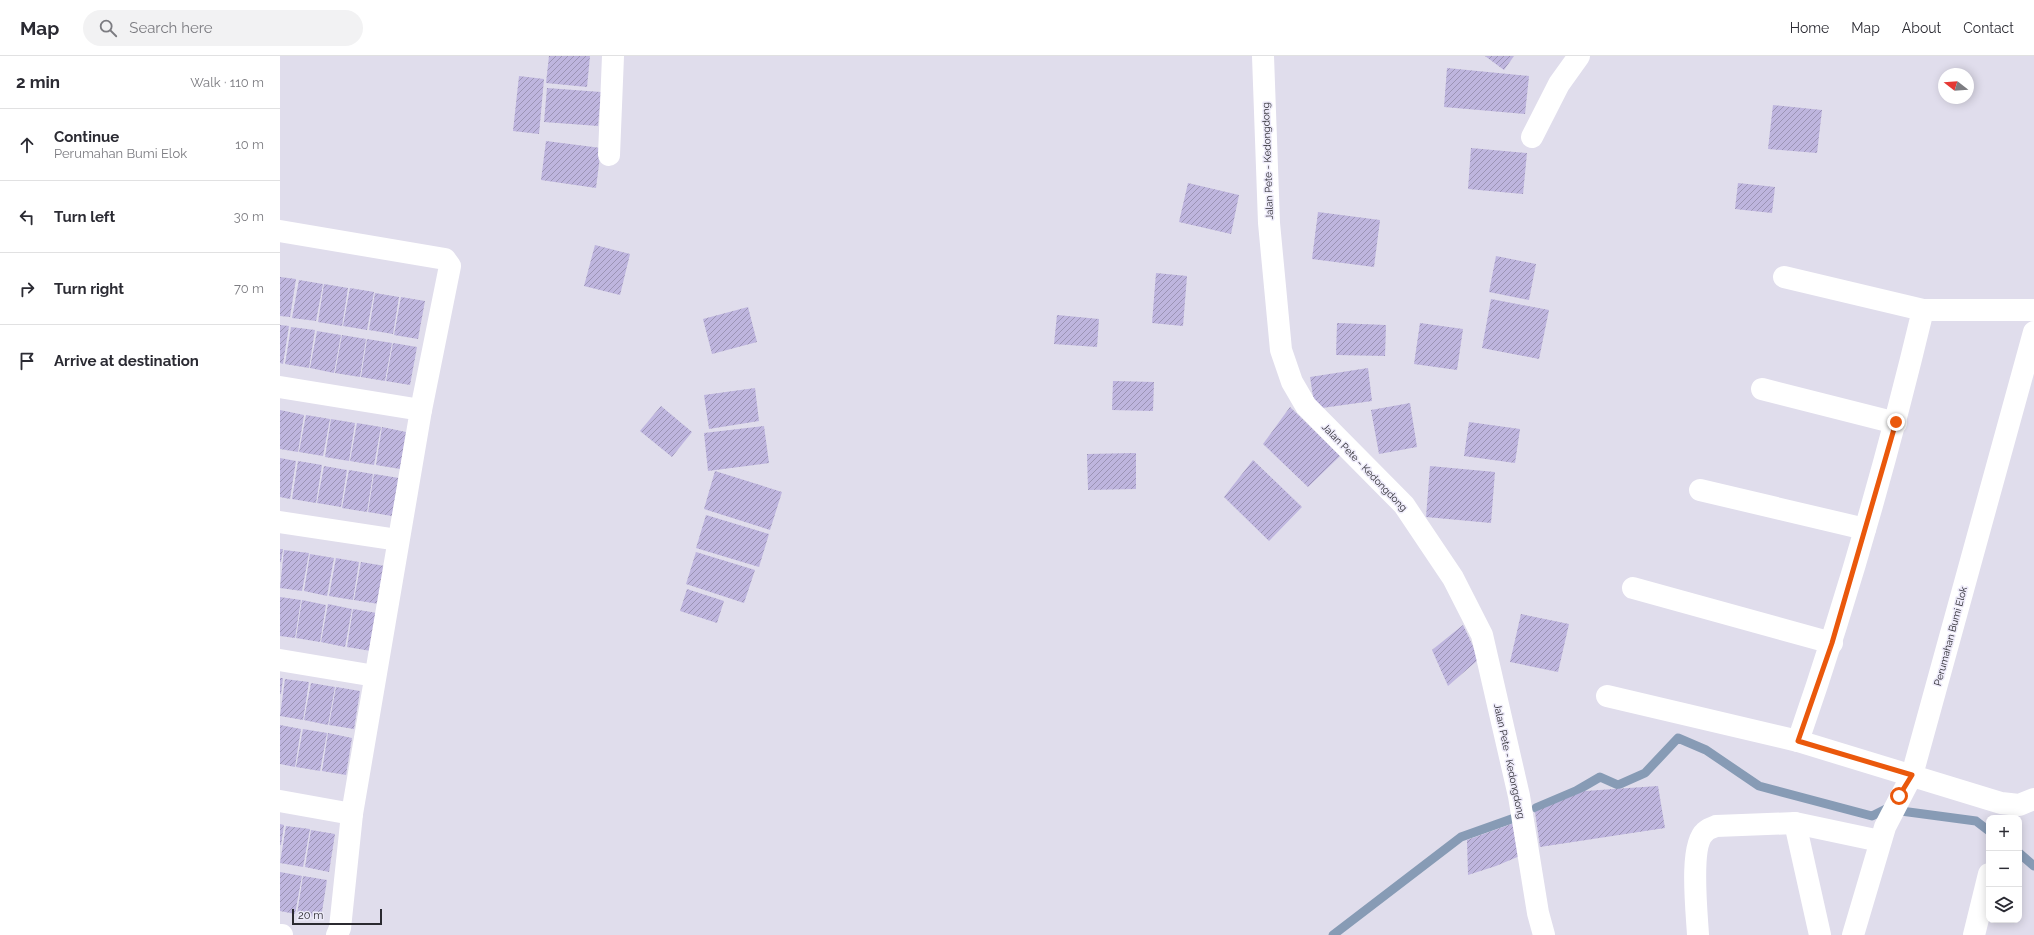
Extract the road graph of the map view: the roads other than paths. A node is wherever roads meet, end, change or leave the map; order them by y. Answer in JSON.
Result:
{"nodes":[{"id":1,"x":613,"y":56,"type":"edge"},
{"id":2,"x":1263,"y":56,"type":"edge"},
{"id":3,"x":1579,"y":56,"type":"edge"},
{"id":4,"x":1532,"y":137,"type":"dead end"},
{"id":5,"x":609,"y":155,"type":"dead end"},
{"id":6,"x":280,"y":231,"type":"edge"},
{"id":7,"x":1784,"y":277,"type":"dead end"},
{"id":8,"x":1924,"y":310,"type":"junction"},
{"id":9,"x":2034,"y":310,"type":"edge"},
{"id":10,"x":2034,"y":332,"type":"edge"},
{"id":11,"x":280,"y":387,"type":"edge"},
{"id":12,"x":1762,"y":389,"type":"dead end"},
{"id":13,"x":421,"y":410,"type":"junction"},
{"id":14,"x":1896,"y":422,"type":"junction"},
{"id":15,"x":1700,"y":490,"type":"dead end"},
{"id":16,"x":280,"y":522,"type":"edge"},
{"id":17,"x":1865,"y":529,"type":"junction"},
{"id":18,"x":398,"y":540,"type":"junction"},
{"id":19,"x":1633,"y":588,"type":"dead end"},
{"id":20,"x":1832,"y":643,"type":"junction"},
{"id":21,"x":280,"y":660,"type":"edge"},
{"id":22,"x":376,"y":676,"type":"junction"},
{"id":23,"x":1607,"y":696,"type":"dead end"},
{"id":24,"x":1798,"y":741,"type":"junction"},
{"id":25,"x":1912,"y":775,"type":"junction"},
{"id":26,"x":2034,"y":799,"type":"edge"},
{"id":27,"x":280,"y":801,"type":"edge"},
{"id":28,"x":352,"y":814,"type":"junction"},
{"id":29,"x":1795,"y":823,"type":"junction"},
{"id":30,"x":1882,"y":834,"type":"junction"},
{"id":31,"x":1986,"y":886,"type":"edge"},
{"id":32,"x":337,"y":935,"type":"edge"},
{"id":33,"x":1544,"y":935,"type":"edge"},
{"id":34,"x":1698,"y":935,"type":"edge"},
{"id":35,"x":1820,"y":935,"type":"edge"},
{"id":36,"x":1853,"y":935,"type":"edge"},
{"id":37,"x":1974,"y":935,"type":"edge"}],
"edges":[{"from":1,"to":5,"type":"street"},
{"from":2,"to":33,"type":"street","name":"Jalan Pete - Kedongdong"},
{"from":3,"to":4,"type":"street"},
{"from":6,"to":13,"type":"street"},
{"from":7,"to":8,"type":"street"},
{"from":8,"to":9,"type":"street"},
{"from":8,"to":14,"type":"street"},
{"from":10,"to":25,"type":"street","name":"Perumahan Bumi Elok"},
{"from":11,"to":13,"type":"street"},
{"from":12,"to":14,"type":"street"},
{"from":13,"to":18,"type":"street"},
{"from":14,"to":17,"type":"street"},
{"from":15,"to":17,"type":"street"},
{"from":16,"to":18,"type":"street"},
{"from":17,"to":20,"type":"street"},
{"from":18,"to":22,"type":"street"},
{"from":19,"to":20,"type":"street"},
{"from":20,"to":24,"type":"street"},
{"from":21,"to":22,"type":"street"},
{"from":22,"to":28,"type":"street"},
{"from":23,"to":24,"type":"street"},
{"from":24,"to":25,"type":"street"},
{"from":25,"to":26,"type":"street"},
{"from":25,"to":30,"type":"street","name":"Perumahan Bumi Elok"},
{"from":27,"to":28,"type":"street"},
{"from":28,"to":32,"type":"street"},
{"from":29,"to":30,"type":"street"},
{"from":29,"to":34,"type":"street"},
{"from":29,"to":35,"type":"street"},
{"from":30,"to":36,"type":"street","name":"Perumahan Bumi Elok"},
{"from":31,"to":37,"type":"street"}]}
